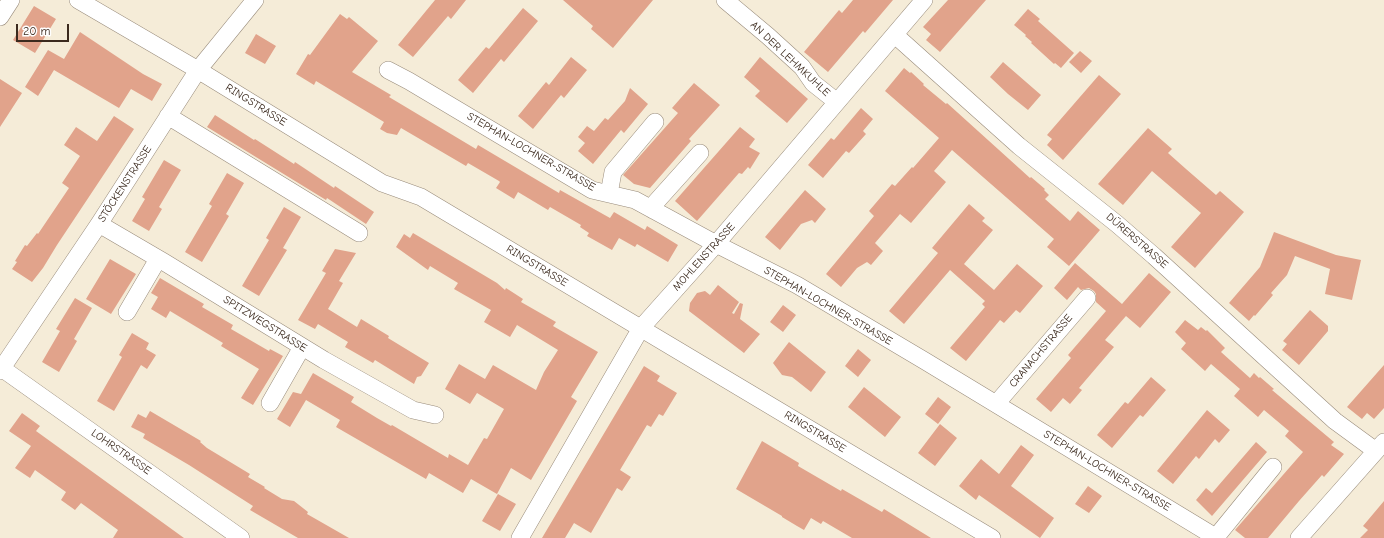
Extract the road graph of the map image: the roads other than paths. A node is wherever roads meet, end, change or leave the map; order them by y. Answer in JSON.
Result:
{"nodes":[{"id":1,"x":11,"y":0,"type":"edge"},
{"id":2,"x":78,"y":0,"type":"edge"},
{"id":3,"x":255,"y":0,"type":"edge"},
{"id":4,"x":725,"y":0,"type":"edge"},
{"id":5,"x":924,"y":0,"type":"edge"},
{"id":6,"x":0,"y":17,"type":"edge"},
{"id":7,"x":895,"y":35,"type":"junction"},
{"id":8,"x":198,"y":70,"type":"junction"},
{"id":9,"x":388,"y":70,"type":"dead end"},
{"id":10,"x":837,"y":102,"type":"junction"},
{"id":11,"x":168,"y":116,"type":"junction"},
{"id":12,"x":656,"y":122,"type":"dead end"},
{"id":13,"x":700,"y":153,"type":"dead end"},
{"id":14,"x":609,"y":194,"type":"junction"},
{"id":15,"x":653,"y":210,"type":"junction"},
{"id":16,"x":98,"y":224,"type":"junction"},
{"id":17,"x":359,"y":233,"type":"dead end"},
{"id":18,"x":716,"y":244,"type":"junction"},
{"id":19,"x":158,"y":259,"type":"junction"},
{"id":20,"x":1086,"y":298,"type":"dead end"},
{"id":21,"x":127,"y":312,"type":"dead end"},
{"id":22,"x":641,"y":328,"type":"junction"},
{"id":23,"x":302,"y":347,"type":"junction"},
{"id":24,"x":1,"y":369,"type":"edge"},
{"id":25,"x":270,"y":403,"type":"dead end"},
{"id":26,"x":996,"y":404,"type":"junction"},
{"id":27,"x":435,"y":415,"type":"dead end"},
{"id":28,"x":1380,"y":446,"type":"edge"},
{"id":29,"x":1273,"y":467,"type":"dead end"},
{"id":30,"x":241,"y":538,"type":"edge"},
{"id":31,"x":520,"y":538,"type":"edge"},
{"id":32,"x":992,"y":538,"type":"edge"},
{"id":33,"x":1217,"y":538,"type":"edge"},
{"id":34,"x":1299,"y":538,"type":"edge"}],
"edges":[{"from":1,"to":6,"type":"street"},
{"from":2,"to":8,"type":"street","name":"RINGSTRASSE"},
{"from":3,"to":8,"type":"street","name":"STÖCKENSTRASSE"},
{"from":4,"to":10,"type":"street","name":"AN DER LEHMKUHLE"},
{"from":5,"to":7,"type":"street","name":"MOHLENSTRASSE"},
{"from":7,"to":10,"type":"street","name":"MOHLENSTRASSE"},
{"from":7,"to":28,"type":"street","name":"DÜRERSTRASSE"},
{"from":8,"to":11,"type":"street","name":"STÖCKENSTRASSE"},
{"from":8,"to":22,"type":"street","name":"RINGSTRASSE"},
{"from":9,"to":14,"type":"street","name":"STEPHAN-LOCHNER-STRASSE"},
{"from":10,"to":18,"type":"street","name":"MOHLENSTRASSE"},
{"from":11,"to":16,"type":"street","name":"STÖCKENSTRASSE"},
{"from":11,"to":17,"type":"street"},
{"from":12,"to":14,"type":"street"},
{"from":13,"to":15,"type":"street"},
{"from":14,"to":15,"type":"street","name":"STEPHAN-LOCHNER-STRASSE"},
{"from":15,"to":18,"type":"street","name":"STEPHAN-LOCHNER-STRASSE"},
{"from":16,"to":19,"type":"street","name":"SPITZWEGSTRASSE"},
{"from":16,"to":24,"type":"street","name":"STÖCKENSTRASSE"},
{"from":18,"to":22,"type":"street","name":"MOHLENSTRASSE"},
{"from":18,"to":26,"type":"street","name":"STEPHAN-LOCHNER-STRASSE"},
{"from":19,"to":21,"type":"street"},
{"from":19,"to":23,"type":"street","name":"SPITZWEGSTRASSE"},
{"from":20,"to":26,"type":"street","name":"CRANACHSTRASSE"},
{"from":22,"to":31,"type":"street","name":"MOHLENSTRASSE"},
{"from":22,"to":32,"type":"street","name":"RINGSTRASSE"},
{"from":23,"to":25,"type":"street"},
{"from":23,"to":27,"type":"street","name":"SPITZWEGSTRASSE"},
{"from":24,"to":30,"type":"street","name":"LOHRSTRASSE"},
{"from":26,"to":33,"type":"street","name":"STEPHAN-LOCHNER-STRASSE"},
{"from":28,"to":34,"type":"street"},
{"from":29,"to":33,"type":"street"}]}
